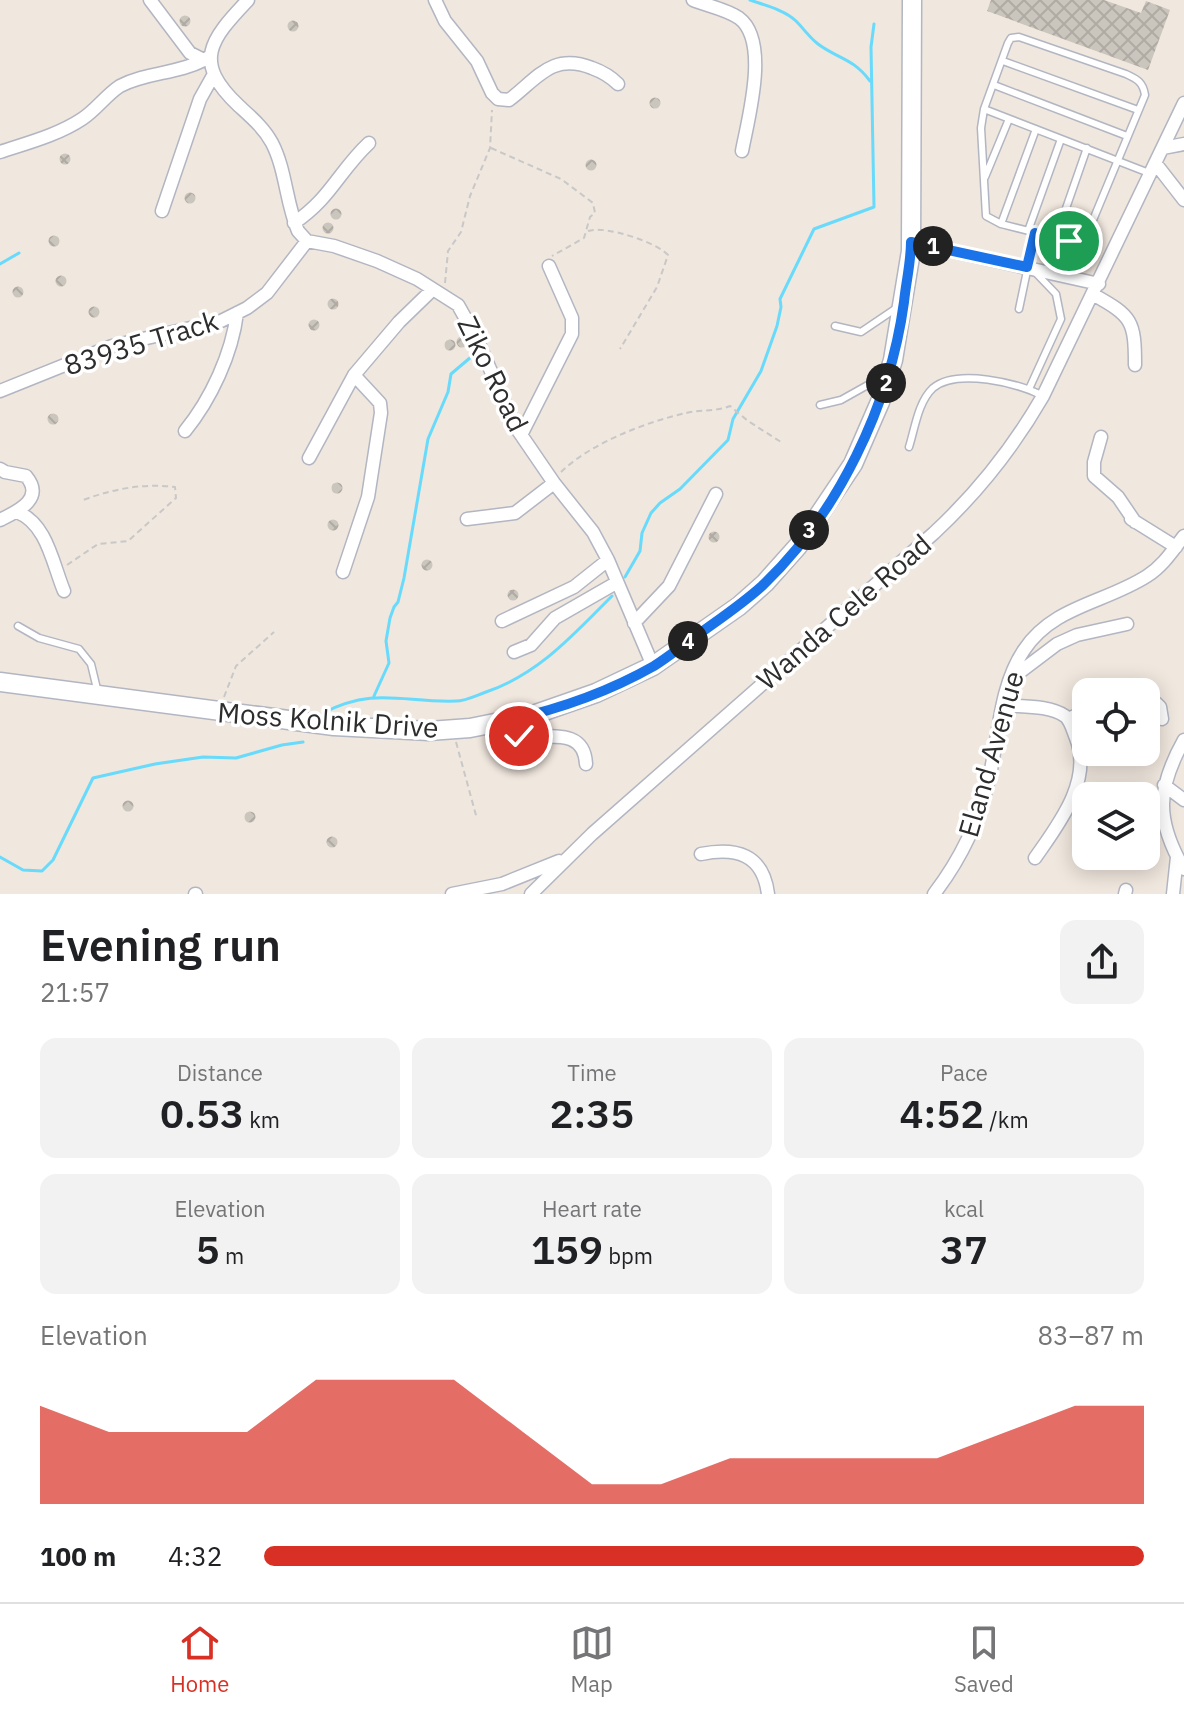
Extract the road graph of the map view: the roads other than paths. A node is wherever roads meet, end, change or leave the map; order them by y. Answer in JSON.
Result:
{"nodes":[{"id":1,"x":150,"y":0,"type":"edge"},
{"id":2,"x":248,"y":0,"type":"edge"},
{"id":3,"x":435,"y":0,"type":"edge"},
{"id":4,"x":693,"y":0,"type":"edge"},
{"id":5,"x":912,"y":0,"type":"edge"},
{"id":6,"x":207,"y":58,"type":"junction"},
{"id":7,"x":1003,"y":61,"type":"junction"},
{"id":8,"x":214,"y":74,"type":"junction"},
{"id":9,"x":618,"y":84,"type":"dead end"},
{"id":10,"x":994,"y":85,"type":"junction"},
{"id":11,"x":1184,"y":103,"type":"edge"},
{"id":12,"x":984,"y":109,"type":"junction"},
{"id":13,"x":1138,"y":110,"type":"junction"},
{"id":14,"x":1009,"y":119,"type":"junction"},
{"id":15,"x":1036,"y":129,"type":"junction"},
{"id":16,"x":1127,"y":136,"type":"junction"},
{"id":17,"x":1061,"y":139,"type":"junction"},
{"id":18,"x":369,"y":143,"type":"dead end"},
{"id":19,"x":1184,"y":144,"type":"edge"},
{"id":20,"x":1087,"y":148,"type":"junction"},
{"id":21,"x":1163,"y":148,"type":"junction"},
{"id":22,"x":742,"y":151,"type":"dead end"},
{"id":23,"x":0,"y":152,"type":"edge"},
{"id":24,"x":1116,"y":160,"type":"junction"},
{"id":25,"x":1154,"y":169,"type":"junction"},
{"id":26,"x":983,"y":181,"type":"junction"},
{"id":27,"x":1178,"y":182,"type":"edge"},
{"id":28,"x":1184,"y":200,"type":"edge"},
{"id":29,"x":162,"y":211,"type":"dead end"},
{"id":30,"x":294,"y":223,"type":"junction"},
{"id":31,"x":1001,"y":224,"type":"junction"},
{"id":32,"x":1032,"y":232,"type":"junction"},
{"id":33,"x":1056,"y":237,"type":"junction"},
{"id":34,"x":307,"y":241,"type":"junction"},
{"id":35,"x":911,"y":242,"type":"junction"},
{"id":36,"x":549,"y":266,"type":"road end"},
{"id":37,"x":1029,"y":267,"type":"junction"},
{"id":38,"x":1096,"y":289,"type":"junction"},
{"id":39,"x":435,"y":292,"type":"junction"},
{"id":40,"x":904,"y":302,"type":"junction"},
{"id":41,"x":1019,"y":309,"type":"dead end"},
{"id":42,"x":237,"y":313,"type":"junction"},
{"id":43,"x":835,"y":326,"type":"dead end"},
{"id":44,"x":1135,"y":365,"type":"dead end"},
{"id":45,"x":889,"y":373,"type":"junction"},
{"id":46,"x":354,"y":375,"type":"junction"},
{"id":47,"x":1029,"y":389,"type":"junction"},
{"id":48,"x":0,"y":391,"type":"edge"},
{"id":49,"x":1043,"y":396,"type":"junction"},
{"id":50,"x":820,"y":405,"type":"dead end"},
{"id":51,"x":185,"y":431,"type":"dead end"},
{"id":52,"x":521,"y":435,"type":"junction"},
{"id":53,"x":1101,"y":437,"type":"dead end"},
{"id":54,"x":909,"y":447,"type":"dead end"},
{"id":55,"x":309,"y":458,"type":"dead end"},
{"id":56,"x":0,"y":469,"type":"edge"},
{"id":57,"x":554,"y":483,"type":"junction"},
{"id":58,"x":716,"y":494,"type":"dead end"},
{"id":59,"x":17,"y":512,"type":"junction"},
{"id":60,"x":1120,"y":513,"type":"dead end"},
{"id":61,"x":467,"y":519,"type":"dead end"},
{"id":62,"x":0,"y":520,"type":"edge"},
{"id":63,"x":1135,"y":522,"type":"junction"},
{"id":64,"x":1184,"y":536,"type":"edge"},
{"id":65,"x":1176,"y":547,"type":"junction"},
{"id":66,"x":608,"y":560,"type":"junction"},
{"id":67,"x":343,"y":572,"type":"dead end"},
{"id":68,"x":616,"y":583,"type":"junction"},
{"id":69,"x":64,"y":591,"type":"dead end"},
{"id":70,"x":502,"y":621,"type":"dead end"},
{"id":71,"x":634,"y":623,"type":"junction"},
{"id":72,"x":1127,"y":624,"type":"dead end"},
{"id":73,"x":18,"y":626,"type":"dead end"},
{"id":74,"x":514,"y":652,"type":"dead end"},
{"id":75,"x":653,"y":666,"type":"junction"},
{"id":76,"x":1009,"y":680,"type":"junction"},
{"id":77,"x":0,"y":682,"type":"edge"},
{"id":78,"x":99,"y":696,"type":"junction"},
{"id":79,"x":1003,"y":705,"type":"junction"},
{"id":80,"x":1160,"y":707,"type":"edge"},
{"id":81,"x":1072,"y":717,"type":"edge"},
{"id":82,"x":1068,"y":719,"type":"junction"},
{"id":83,"x":1162,"y":719,"type":"dead end"},
{"id":84,"x":506,"y":721,"type":"junction"},
{"id":85,"x":1184,"y":740,"type":"edge"},
{"id":86,"x":586,"y":764,"type":"dead end"},
{"id":87,"x":1164,"y":785,"type":"junction"},
{"id":88,"x":1184,"y":800,"type":"edge"},
{"id":89,"x":701,"y":854,"type":"dead end"},
{"id":90,"x":1177,"y":857,"type":"junction"},
{"id":91,"x":566,"y":858,"type":"junction"},
{"id":92,"x":1035,"y":858,"type":"dead end"},
{"id":93,"x":1184,"y":869,"type":"edge"},
{"id":94,"x":452,"y":894,"type":"edge"},
{"id":95,"x":531,"y":894,"type":"edge"},
{"id":96,"x":768,"y":894,"type":"edge"},
{"id":97,"x":934,"y":894,"type":"edge"},
{"id":98,"x":1173,"y":894,"type":"edge"}],
"edges":[{"from":1,"to":6,"type":"street"},
{"from":2,"to":6,"type":"street"},
{"from":3,"to":9,"type":"street"},
{"from":4,"to":22,"type":"street"},
{"from":5,"to":35,"type":"main road","name":"Moss Kolnik Drive"},
{"from":6,"to":8,"type":"street"},
{"from":6,"to":23,"type":"street"},
{"from":7,"to":10,"type":"lane"},
{"from":7,"to":13,"type":"lane"},
{"from":7,"to":13,"type":"lane"},
{"from":8,"to":29,"type":"street"},
{"from":8,"to":30,"type":"street"},
{"from":10,"to":12,"type":"lane"},
{"from":10,"to":16,"type":"lane"},
{"from":11,"to":21,"type":"street","name":"Wanda Cele Road"},
{"from":12,"to":14,"type":"lane"},
{"from":12,"to":26,"type":"lane"},
{"from":13,"to":16,"type":"lane"},
{"from":14,"to":15,"type":"lane"},
{"from":14,"to":26,"type":"lane"},
{"from":15,"to":17,"type":"lane"},
{"from":15,"to":31,"type":"lane"},
{"from":16,"to":24,"type":"lane"},
{"from":17,"to":20,"type":"lane"},
{"from":17,"to":32,"type":"lane"},
{"from":18,"to":30,"type":"street"},
{"from":19,"to":21,"type":"street"},
{"from":20,"to":24,"type":"lane"},
{"from":20,"to":33,"type":"lane"},
{"from":21,"to":25,"type":"street","name":"Wanda Cele Road"},
{"from":24,"to":25,"type":"lane"},
{"from":24,"to":33,"type":"lane"},
{"from":25,"to":27,"type":"street"},
{"from":25,"to":38,"type":"street","name":"Wanda Cele Road"},
{"from":26,"to":31,"type":"lane"},
{"from":27,"to":28,"type":"street"},
{"from":30,"to":34,"type":"street"},
{"from":31,"to":32,"type":"lane"},
{"from":32,"to":33,"type":"lane"},
{"from":32,"to":37,"type":"lane"},
{"from":34,"to":39,"type":"street","name":"Ziko Road"},
{"from":34,"to":42,"type":"street","name":"83935 Track"},
{"from":35,"to":37,"type":"street"},
{"from":35,"to":40,"type":"main road","name":"Moss Kolnik Drive"},
{"from":36,"to":52,"type":"street"},
{"from":37,"to":38,"type":"street"},
{"from":37,"to":41,"type":"lane"},
{"from":37,"to":47,"type":"lane"},
{"from":38,"to":44,"type":"street"},
{"from":38,"to":49,"type":"street","name":"Wanda Cele Road"},
{"from":39,"to":46,"type":"street"},
{"from":39,"to":52,"type":"street","name":"Ziko Road"},
{"from":40,"to":43,"type":"lane"},
{"from":40,"to":45,"type":"main road","name":"Moss Kolnik Drive"},
{"from":42,"to":48,"type":"street","name":"83935 Track"},
{"from":42,"to":51,"type":"street","name":"83935 Track"},
{"from":45,"to":50,"type":"lane"},
{"from":45,"to":75,"type":"main road","name":"Moss Kolnik Drive"},
{"from":46,"to":55,"type":"street"},
{"from":46,"to":67,"type":"street"},
{"from":47,"to":49,"type":"lane"},
{"from":47,"to":54,"type":"lane"},
{"from":49,"to":91,"type":"street","name":"Wanda Cele Road"},
{"from":52,"to":57,"type":"street","name":"Ziko Road"},
{"from":53,"to":63,"type":"street"},
{"from":56,"to":59,"type":"street"},
{"from":57,"to":61,"type":"street"},
{"from":57,"to":66,"type":"street","name":"Ziko Road"},
{"from":58,"to":71,"type":"street"},
{"from":59,"to":62,"type":"street"},
{"from":59,"to":69,"type":"street"},
{"from":60,"to":63,"type":"street"},
{"from":63,"to":65,"type":"street"},
{"from":64,"to":65,"type":"street","name":"Eland Avenue"},
{"from":65,"to":76,"type":"street","name":"Eland Avenue"},
{"from":66,"to":68,"type":"street","name":"Ziko Road"},
{"from":66,"to":70,"type":"street"},
{"from":68,"to":71,"type":"street","name":"Ziko Road"},
{"from":68,"to":74,"type":"street"},
{"from":71,"to":75,"type":"street","name":"Ziko Road"},
{"from":72,"to":76,"type":"street"},
{"from":73,"to":78,"type":"lane"},
{"from":75,"to":84,"type":"main road","name":"Moss Kolnik Drive"},
{"from":76,"to":79,"type":"street","name":"Eland Avenue"},
{"from":77,"to":78,"type":"main road","name":"Moss Kolnik Drive"},
{"from":78,"to":84,"type":"main road","name":"Moss Kolnik Drive"},
{"from":79,"to":82,"type":"street"},
{"from":79,"to":97,"type":"street","name":"Eland Avenue"},
{"from":80,"to":83,"type":"street"},
{"from":81,"to":82,"type":"street"},
{"from":82,"to":92,"type":"street"},
{"from":84,"to":86,"type":"street"},
{"from":85,"to":87,"type":"street"},
{"from":87,"to":88,"type":"street"},
{"from":87,"to":90,"type":"street"},
{"from":89,"to":96,"type":"street"},
{"from":90,"to":93,"type":"street"},
{"from":90,"to":98,"type":"street"},
{"from":91,"to":94,"type":"street"},
{"from":91,"to":95,"type":"street","name":"Wanda Cele Road"}]}
